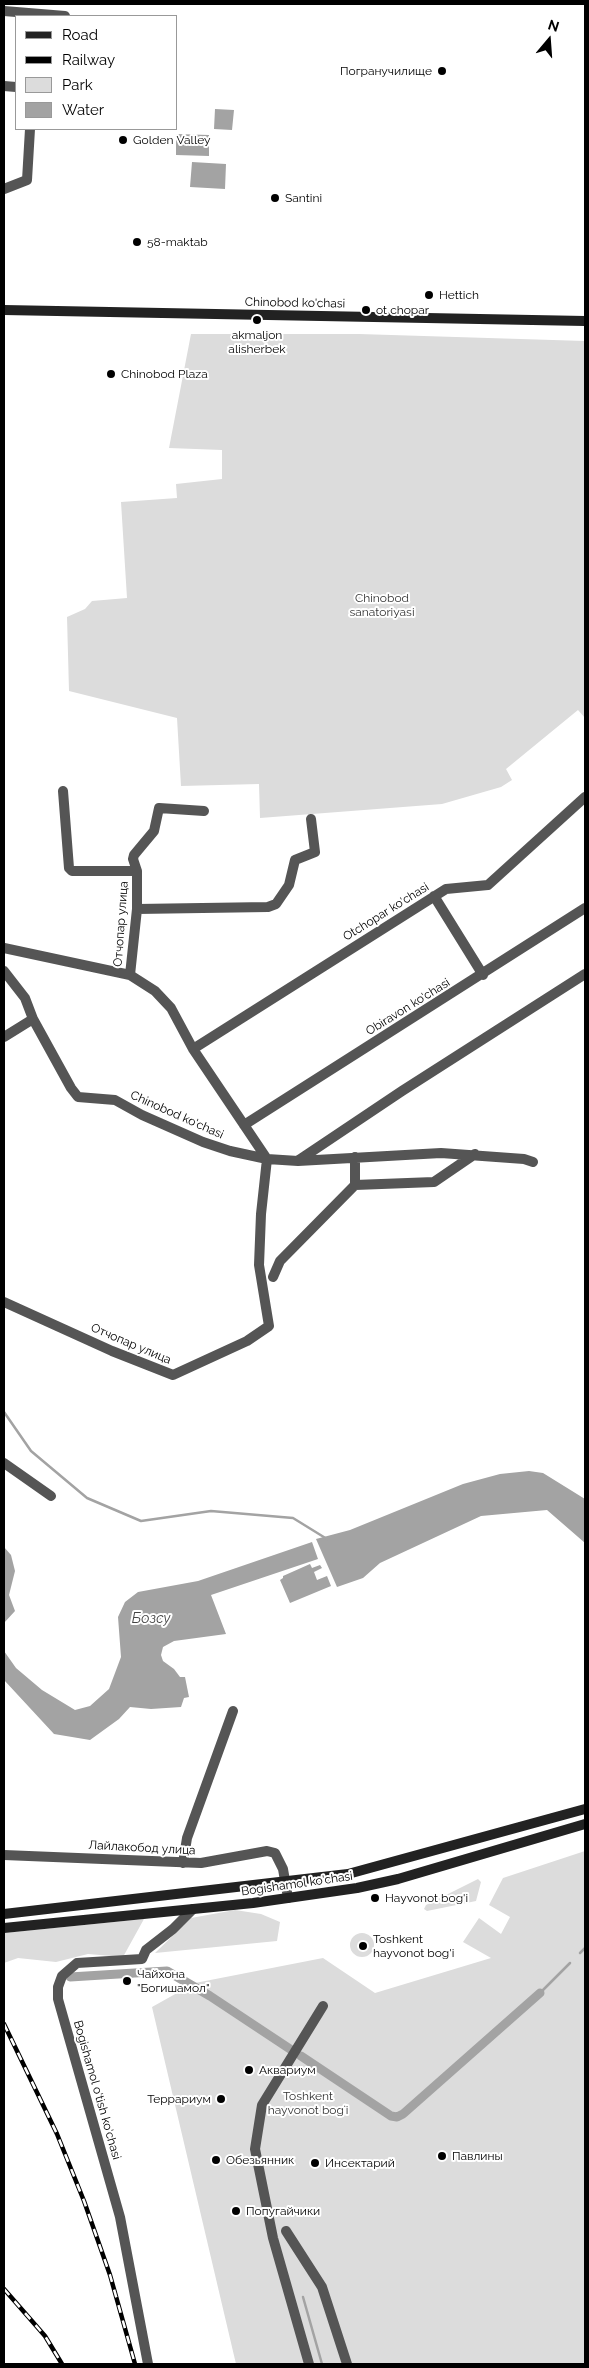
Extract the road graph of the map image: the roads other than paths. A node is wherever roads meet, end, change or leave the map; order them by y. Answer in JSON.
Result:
{"nodes":[{"id":1,"x":4,"y":11,"type":"edge"},
{"id":2,"x":54,"y":15,"type":"edge"},
{"id":3,"x":30,"y":130,"type":"edge"},
{"id":4,"x":4,"y":189,"type":"edge"},
{"id":5,"x":4,"y":310,"type":"edge"},
{"id":6,"x":585,"y":321,"type":"edge"},
{"id":7,"x":63,"y":791,"type":"dead end"},
{"id":8,"x":585,"y":797,"type":"edge"},
{"id":9,"x":204,"y":811,"type":"dead end"},
{"id":10,"x":311,"y":819,"type":"dead end"},
{"id":11,"x":137,"y":871,"type":"junction"},
{"id":12,"x":434,"y":896,"type":"junction"},
{"id":13,"x":585,"y":908,"type":"edge"},
{"id":14,"x":137,"y":909,"type":"junction"},
{"id":15,"x":4,"y":948,"type":"edge"},
{"id":16,"x":4,"y":971,"type":"edge"},
{"id":17,"x":483,"y":974,"type":"junction"},
{"id":18,"x":585,"y":974,"type":"edge"},
{"id":19,"x":130,"y":975,"type":"junction"},
{"id":20,"x":33,"y":1019,"type":"junction"},
{"id":21,"x":4,"y":1037,"type":"edge"},
{"id":22,"x":193,"y":1049,"type":"junction"},
{"id":23,"x":244,"y":1125,"type":"junction"},
{"id":24,"x":475,"y":1154,"type":"junction"},
{"id":25,"x":355,"y":1157,"type":"junction"},
{"id":26,"x":267,"y":1160,"type":"junction"},
{"id":27,"x":298,"y":1161,"type":"junction"},
{"id":28,"x":532,"y":1162,"type":"dead end"},
{"id":29,"x":355,"y":1184,"type":"junction"},
{"id":30,"x":273,"y":1277,"type":"dead end"},
{"id":31,"x":4,"y":1302,"type":"edge"},
{"id":32,"x":4,"y":1463,"type":"edge"},
{"id":33,"x":51,"y":1496,"type":"dead end"},
{"id":34,"x":233,"y":1711,"type":"dead end"},
{"id":35,"x":585,"y":1809,"type":"edge"},
{"id":36,"x":585,"y":1824,"type":"edge"},
{"id":37,"x":4,"y":1855,"type":"edge"},
{"id":38,"x":182,"y":1863,"type":"junction"},
{"id":39,"x":286,"y":1883,"type":"junction"},
{"id":40,"x":288,"y":1898,"type":"junction"},
{"id":41,"x":193,"y":1909,"type":"junction"},
{"id":42,"x":4,"y":1914,"type":"edge"},
{"id":43,"x":4,"y":1928,"type":"edge"},
{"id":44,"x":323,"y":2006,"type":"dead end"},
{"id":45,"x":286,"y":2231,"type":"dead end"},
{"id":46,"x":148,"y":2364,"type":"edge"},
{"id":47,"x":309,"y":2364,"type":"edge"},
{"id":48,"x":347,"y":2364,"type":"edge"}],
"edges":[{"from":1,"to":2,"type":"street"},
{"from":3,"to":4,"type":"street"},
{"from":5,"to":6,"type":"main road","name":"Chinobod ko'chasi"},
{"from":7,"to":11,"type":"street"},
{"from":8,"to":12,"type":"street","name":"Otchopar ko'chasi"},
{"from":9,"to":11,"type":"street","name":"Отчопар улица"},
{"from":10,"to":14,"type":"street"},
{"from":11,"to":14,"type":"street","name":"Отчопар улица"},
{"from":12,"to":17,"type":"street"},
{"from":12,"to":22,"type":"street","name":"Otchopar ko'chasi"},
{"from":13,"to":17,"type":"street","name":"Obiravon ko'chasi"},
{"from":14,"to":19,"type":"street","name":"Отчопар улица"},
{"from":15,"to":19,"type":"street"},
{"from":16,"to":20,"type":"street","name":"Chinobod ko'chasi"},
{"from":17,"to":23,"type":"street","name":"Obiravon ko'chasi"},
{"from":18,"to":27,"type":"street"},
{"from":19,"to":22,"type":"street"},
{"from":20,"to":21,"type":"street"},
{"from":20,"to":26,"type":"street","name":"Chinobod ko'chasi"},
{"from":22,"to":23,"type":"street"},
{"from":23,"to":26,"type":"street"},
{"from":24,"to":25,"type":"street","name":"Chinobod ko'chasi"},
{"from":24,"to":28,"type":"street","name":"Chinobod ko'chasi"},
{"from":24,"to":29,"type":"street"},
{"from":25,"to":27,"type":"street","name":"Chinobod ko'chasi"},
{"from":25,"to":29,"type":"street"},
{"from":26,"to":27,"type":"street","name":"Chinobod ko'chasi"},
{"from":26,"to":31,"type":"street","name":"Отчопар улица"},
{"from":29,"to":30,"type":"street"},
{"from":32,"to":33,"type":"street"},
{"from":34,"to":38,"type":"street"},
{"from":35,"to":39,"type":"main road","name":"Bogishamol ko'chasi"},
{"from":36,"to":40,"type":"main road","name":"Bogishamol ko'chasi"},
{"from":37,"to":38,"type":"street","name":"Лайлакобод улица"},
{"from":38,"to":39,"type":"street","name":"Лайлакобод улица"},
{"from":39,"to":40,"type":"street","name":"Лайлакобод улица"},
{"from":39,"to":42,"type":"main road","name":"Bogishamol ko'chasi"},
{"from":40,"to":41,"type":"main road","name":"Bogishamol ko'chasi"},
{"from":41,"to":43,"type":"main road","name":"Bogishamol ko'chasi"},
{"from":41,"to":46,"type":"street","name":"Bogishamol o'tish ko'chasi"},
{"from":44,"to":47,"type":"street"},
{"from":45,"to":48,"type":"street"}]}
